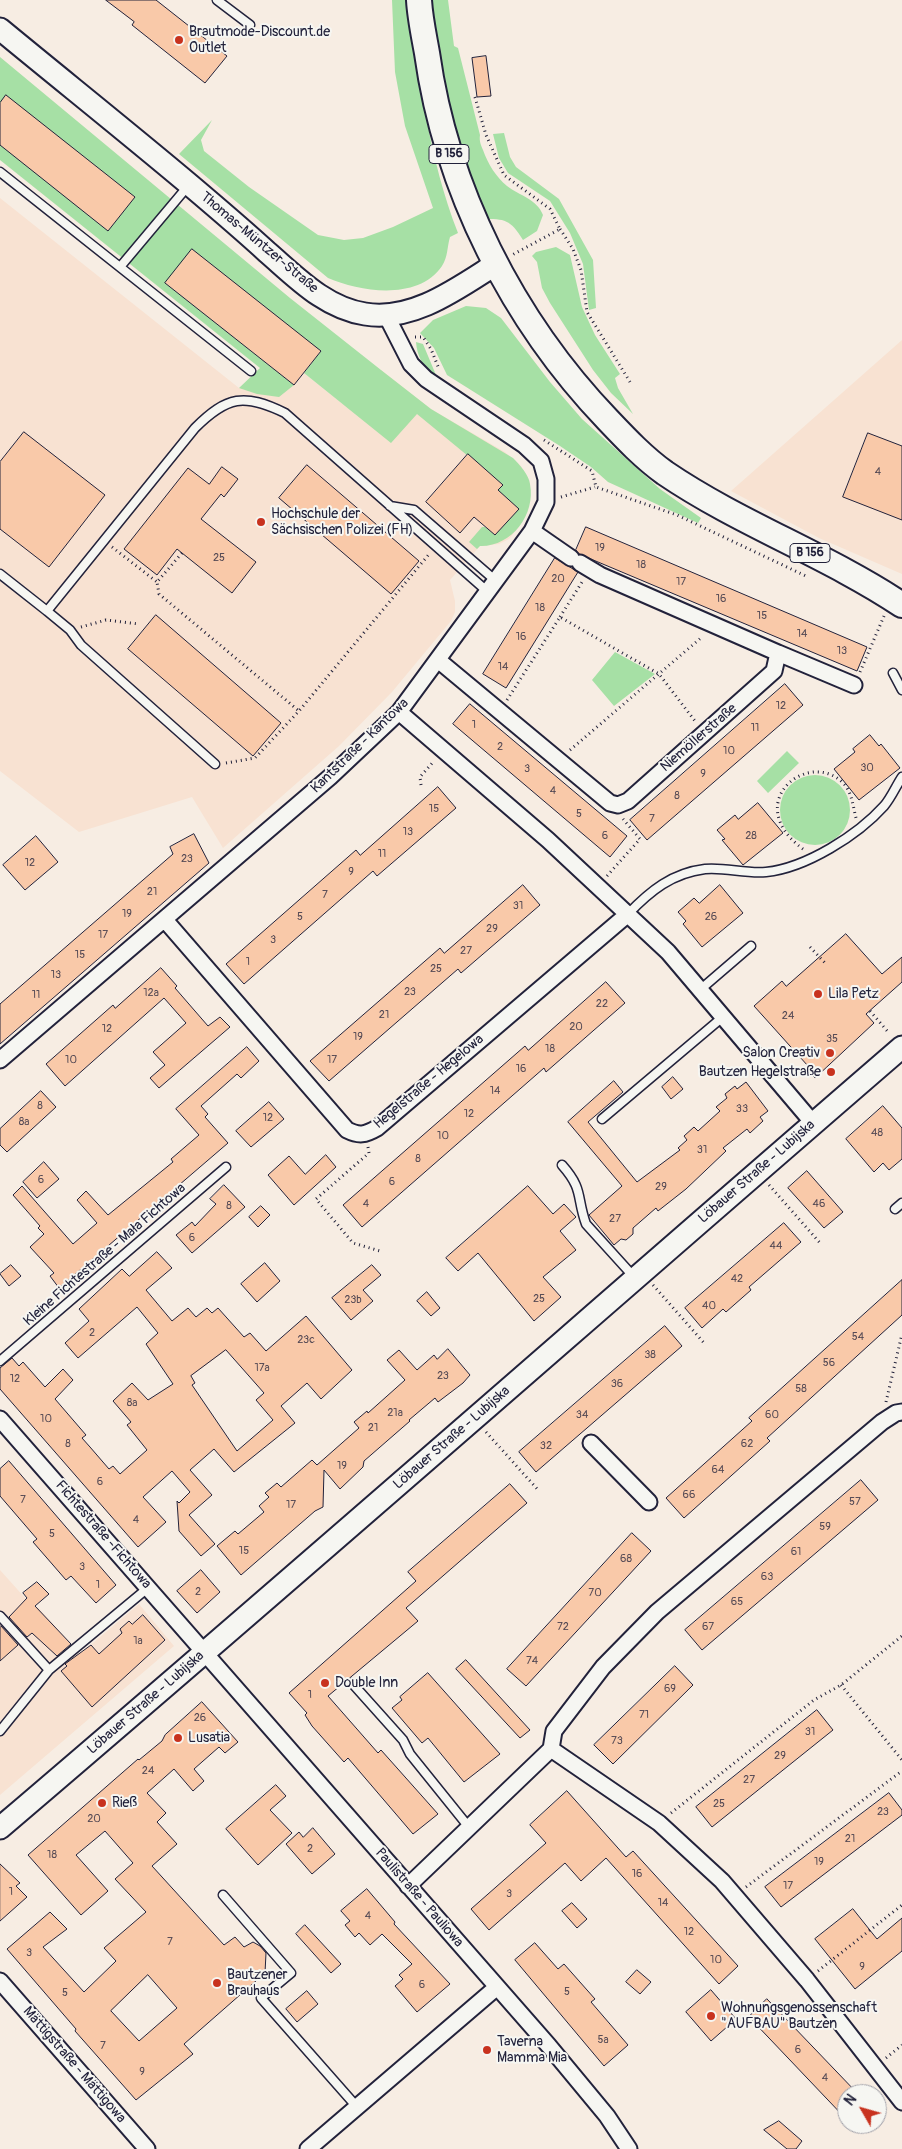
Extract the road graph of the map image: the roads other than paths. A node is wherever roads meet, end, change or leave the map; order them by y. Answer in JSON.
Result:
{"nodes":[{"id":1,"x":217,"y":0,"type":"edge"},
{"id":2,"x":420,"y":0,"type":"edge"},
{"id":3,"x":250,"y":25,"type":"dead end"},
{"id":4,"x":0,"y":29,"type":"edge"},
{"id":5,"x":0,"y":172,"type":"edge"},
{"id":6,"x":190,"y":184,"type":"junction"},
{"id":7,"x":496,"y":264,"type":"junction"},
{"id":8,"x":120,"y":267,"type":"junction"},
{"id":9,"x":386,"y":315,"type":"junction"},
{"id":10,"x":251,"y":372,"type":"dead end"},
{"id":11,"x":389,"y":506,"type":"junction"},
{"id":12,"x":532,"y":531,"type":"junction"},
{"id":13,"x":0,"y":574,"type":"edge"},
{"id":14,"x":492,"y":586,"type":"junction"},
{"id":15,"x":47,"y":611,"type":"junction"},
{"id":16,"x":893,"y":613,"type":"edge"},
{"id":17,"x":778,"y":653,"type":"junction"},
{"id":18,"x":438,"y":660,"type":"junction"},
{"id":19,"x":893,"y":673,"type":"dead end"},
{"id":20,"x":854,"y":686,"type":"road end"},
{"id":21,"x":902,"y":690,"type":"edge"},
{"id":22,"x":399,"y":712,"type":"junction"},
{"id":23,"x":215,"y":764,"type":"road end"},
{"id":24,"x":902,"y":777,"type":"edge"},
{"id":25,"x":628,"y":914,"type":"junction"},
{"id":26,"x":165,"y":920,"type":"junction"},
{"id":27,"x":751,"y":946,"type":"dead end"},
{"id":28,"x":701,"y":989,"type":"junction"},
{"id":29,"x":724,"y":1016,"type":"junction"},
{"id":30,"x":902,"y":1047,"type":"edge"},
{"id":31,"x":0,"y":1060,"type":"edge"},
{"id":32,"x":602,"y":1119,"type":"dead end"},
{"id":33,"x":813,"y":1123,"type":"junction"},
{"id":34,"x":562,"y":1165,"type":"dead end"},
{"id":35,"x":226,"y":1167,"type":"dead end"},
{"id":36,"x":902,"y":1203,"type":"edge"},
{"id":37,"x":895,"y":1209,"type":"dead end"},
{"id":38,"x":637,"y":1275,"type":"junction"},
{"id":39,"x":0,"y":1361,"type":"edge"},
{"id":40,"x":902,"y":1412,"type":"edge"},
{"id":41,"x":0,"y":1419,"type":"edge"},
{"id":42,"x":591,"y":1443,"type":"dead end"},
{"id":43,"x":649,"y":1502,"type":"dead end"},
{"id":44,"x":149,"y":1587,"type":"junction"},
{"id":45,"x":0,"y":1616,"type":"edge"},
{"id":46,"x":206,"y":1652,"type":"junction"},
{"id":47,"x":49,"y":1670,"type":"junction"},
{"id":48,"x":352,"y":1683,"type":"dead end"},
{"id":49,"x":0,"y":1730,"type":"edge"},
{"id":50,"x":551,"y":1749,"type":"junction"},
{"id":51,"x":468,"y":1826,"type":"junction"},
{"id":52,"x":0,"y":1828,"type":"edge"},
{"id":53,"x":408,"y":1886,"type":"junction"},
{"id":54,"x":223,"y":1895,"type":"dead end"},
{"id":55,"x":0,"y":1981,"type":"edge"},
{"id":56,"x":497,"y":1987,"type":"junction"},
{"id":57,"x":902,"y":2102,"type":"edge"},
{"id":58,"x":357,"y":2107,"type":"junction"},
{"id":59,"x":147,"y":2149,"type":"edge"},
{"id":60,"x":308,"y":2149,"type":"edge"},
{"id":61,"x":629,"y":2149,"type":"edge"}],
"edges":[{"from":1,"to":3,"type":"lane"},
{"from":2,"to":7,"type":"main road","number":"B 156"},
{"from":4,"to":6,"type":"main road","name":"Thomas-Müntzer-Straße"},
{"from":5,"to":8,"type":"lane"},
{"from":6,"to":8,"type":"lane"},
{"from":6,"to":9,"type":"main road","name":"Thomas-Müntzer-Straße"},
{"from":7,"to":9,"type":"main road","name":"Thomas-Müntzer-Straße"},
{"from":7,"to":16,"type":"main road","number":"B 156"},
{"from":8,"to":10,"type":"lane"},
{"from":9,"to":12,"type":"street","name":"Kantstraße - Kantowa"},
{"from":11,"to":14,"type":"lane"},
{"from":11,"to":14,"type":"lane"},
{"from":11,"to":15,"type":"lane"},
{"from":12,"to":14,"type":"street","name":"Kantstraße - Kantowa"},
{"from":12,"to":17,"type":"street"},
{"from":13,"to":15,"type":"lane"},
{"from":14,"to":18,"type":"street","name":"Kantstraße - Kantowa"},
{"from":15,"to":23,"type":"lane"},
{"from":17,"to":18,"type":"street","name":"Niemöllerstraße"},
{"from":17,"to":20,"type":"street"},
{"from":18,"to":22,"type":"street","name":"Kantstraße - Kantowa"},
{"from":19,"to":21,"type":"lane"},
{"from":22,"to":25,"type":"street"},
{"from":22,"to":26,"type":"street","name":"Kantstraße - Kantowa"},
{"from":24,"to":25,"type":"lane"},
{"from":25,"to":26,"type":"street","name":"Hegelstraße - Hegelowa"},
{"from":25,"to":28,"type":"street"},
{"from":26,"to":31,"type":"street","name":"Kantstraße - Kantowa"},
{"from":27,"to":28,"type":"lane"},
{"from":28,"to":29,"type":"street"},
{"from":29,"to":32,"type":"lane"},
{"from":29,"to":33,"type":"street"},
{"from":30,"to":33,"type":"main road","name":"Löbauer Straße - Lubijska"},
{"from":33,"to":38,"type":"main road","name":"Löbauer Straße - Lubijska"},
{"from":34,"to":38,"type":"lane"},
{"from":35,"to":39,"type":"lane","name":"Kleine Fichtestraße - Mała Fichtowa"},
{"from":36,"to":37,"type":"lane"},
{"from":38,"to":46,"type":"main road","name":"Löbauer Straße - Lubijska"},
{"from":40,"to":50,"type":"street"},
{"from":41,"to":44,"type":"street","name":"Fichtestraße -Fichtowa"},
{"from":42,"to":43,"type":"street"},
{"from":44,"to":46,"type":"street","name":"Fichtestraße -Fichtowa"},
{"from":44,"to":47,"type":"lane"},
{"from":45,"to":47,"type":"lane"},
{"from":46,"to":52,"type":"main road","name":"Löbauer Straße - Lubijska"},
{"from":46,"to":53,"type":"street","name":"Paulistraße - Pauliowa"},
{"from":47,"to":49,"type":"lane"},
{"from":48,"to":51,"type":"lane"},
{"from":50,"to":51,"type":"street"},
{"from":50,"to":57,"type":"street"},
{"from":51,"to":53,"type":"street"},
{"from":53,"to":56,"type":"street","name":"Paulistraße - Pauliowa"},
{"from":54,"to":58,"type":"lane"},
{"from":55,"to":59,"type":"street","name":"Mättigstraße - Mättigowa"},
{"from":56,"to":58,"type":"street"},
{"from":56,"to":61,"type":"street","name":"Paulistraße - Pauliowa"},
{"from":58,"to":60,"type":"street"}]}
